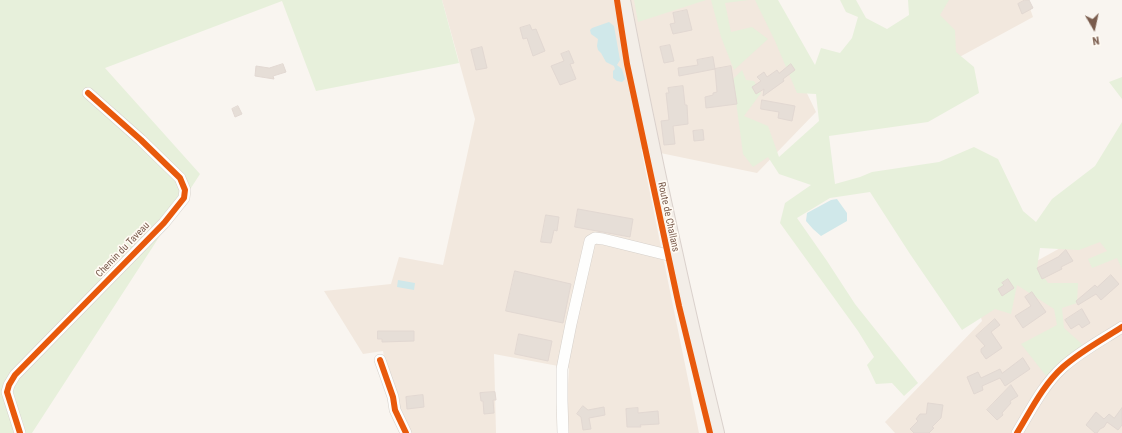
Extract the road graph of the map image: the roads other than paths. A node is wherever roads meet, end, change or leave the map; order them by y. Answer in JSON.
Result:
{"nodes":[{"id":1,"x":623,"y":0,"type":"edge"},
{"id":2,"x":88,"y":93,"type":"dead end"},
{"id":3,"x":676,"y":257,"type":"junction"},
{"id":4,"x":1122,"y":327,"type":"edge"},
{"id":5,"x":380,"y":360,"type":"dead end"},
{"id":6,"x":20,"y":433,"type":"edge"},
{"id":7,"x":406,"y":433,"type":"edge"},
{"id":8,"x":563,"y":433,"type":"edge"},
{"id":9,"x":717,"y":433,"type":"edge"},
{"id":10,"x":1017,"y":433,"type":"edge"}],
"edges":[{"from":1,"to":3,"type":"main road","name":"Route de Challans"},
{"from":2,"to":6,"type":"street","name":"Chemin du Taveau"},
{"from":3,"to":8,"type":"street"},
{"from":3,"to":9,"type":"main road","name":"Route de Challans"},
{"from":4,"to":10,"type":"street"},
{"from":5,"to":7,"type":"street"}]}
